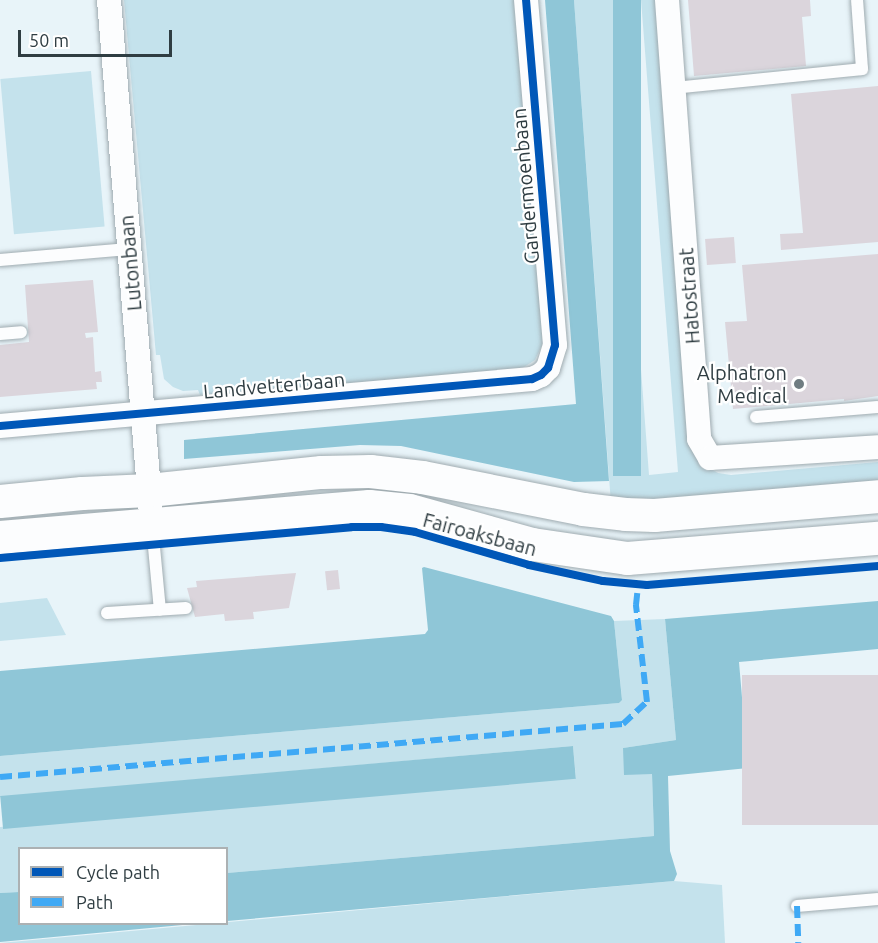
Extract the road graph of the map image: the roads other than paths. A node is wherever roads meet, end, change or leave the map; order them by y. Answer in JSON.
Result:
{"nodes":[{"id":1,"x":109,"y":0,"type":"edge"},
{"id":2,"x":525,"y":0,"type":"edge"},
{"id":3,"x":667,"y":0,"type":"edge"},
{"id":4,"x":857,"y":0,"type":"edge"},
{"id":5,"x":674,"y":88,"type":"junction"},
{"id":6,"x":129,"y":249,"type":"junction"},
{"id":7,"x":0,"y":260,"type":"edge"},
{"id":8,"x":21,"y":332,"type":"dead end"},
{"id":9,"x":0,"y":333,"type":"edge"},
{"id":10,"x":548,"y":368,"type":"joint"},
{"id":11,"x":878,"y":407,"type":"edge"},
{"id":12,"x":142,"y":412,"type":"junction"},
{"id":13,"x":756,"y":417,"type":"dead end"},
{"id":14,"x":0,"y":426,"type":"edge"},
{"id":15,"x":878,"y":447,"type":"edge"},
{"id":16,"x":149,"y":490,"type":"junction"},
{"id":17,"x":878,"y":496,"type":"edge"},
{"id":18,"x":0,"y":501,"type":"edge"},
{"id":19,"x":152,"y":526,"type":"junction"},
{"id":20,"x":0,"y":537,"type":"edge"},
{"id":21,"x":878,"y":538,"type":"edge"},
{"id":22,"x":186,"y":608,"type":"dead end"},
{"id":23,"x":160,"y":610,"type":"junction"},
{"id":24,"x":107,"y":613,"type":"dead end"},
{"id":25,"x":878,"y":899,"type":"edge"},
{"id":26,"x":797,"y":906,"type":"dead end"}],
"edges":[{"from":1,"to":6,"type":"street","name":"Lutonbaan"},
{"from":2,"to":10,"type":"street","name":"Gardermoenbaan"},
{"from":3,"to":5,"type":"street","name":"Hatostraat"},
{"from":4,"to":5,"type":"lane"},
{"from":5,"to":15,"type":"street","name":"Hatostraat"},
{"from":6,"to":7,"type":"lane"},
{"from":6,"to":12,"type":"street","name":"Lutonbaan"},
{"from":8,"to":9,"type":"lane"},
{"from":10,"to":12,"type":"street","name":"Landvetterbaan"},
{"from":11,"to":13,"type":"lane"},
{"from":12,"to":14,"type":"street","name":"Landvetterbaan"},
{"from":12,"to":16,"type":"street","name":"Lutonbaan"},
{"from":16,"to":17,"type":"main road","name":"Fairoaksbaan"},
{"from":16,"to":18,"type":"main road","name":"Fairoaksbaan"},
{"from":16,"to":19,"type":"street","name":"Lutonbaan"},
{"from":19,"to":20,"type":"main road","name":"Fairoaksbaan"},
{"from":19,"to":21,"type":"main road","name":"Fairoaksbaan"},
{"from":19,"to":23,"type":"lane"},
{"from":22,"to":23,"type":"lane"},
{"from":23,"to":24,"type":"lane"},
{"from":25,"to":26,"type":"lane"}]}
